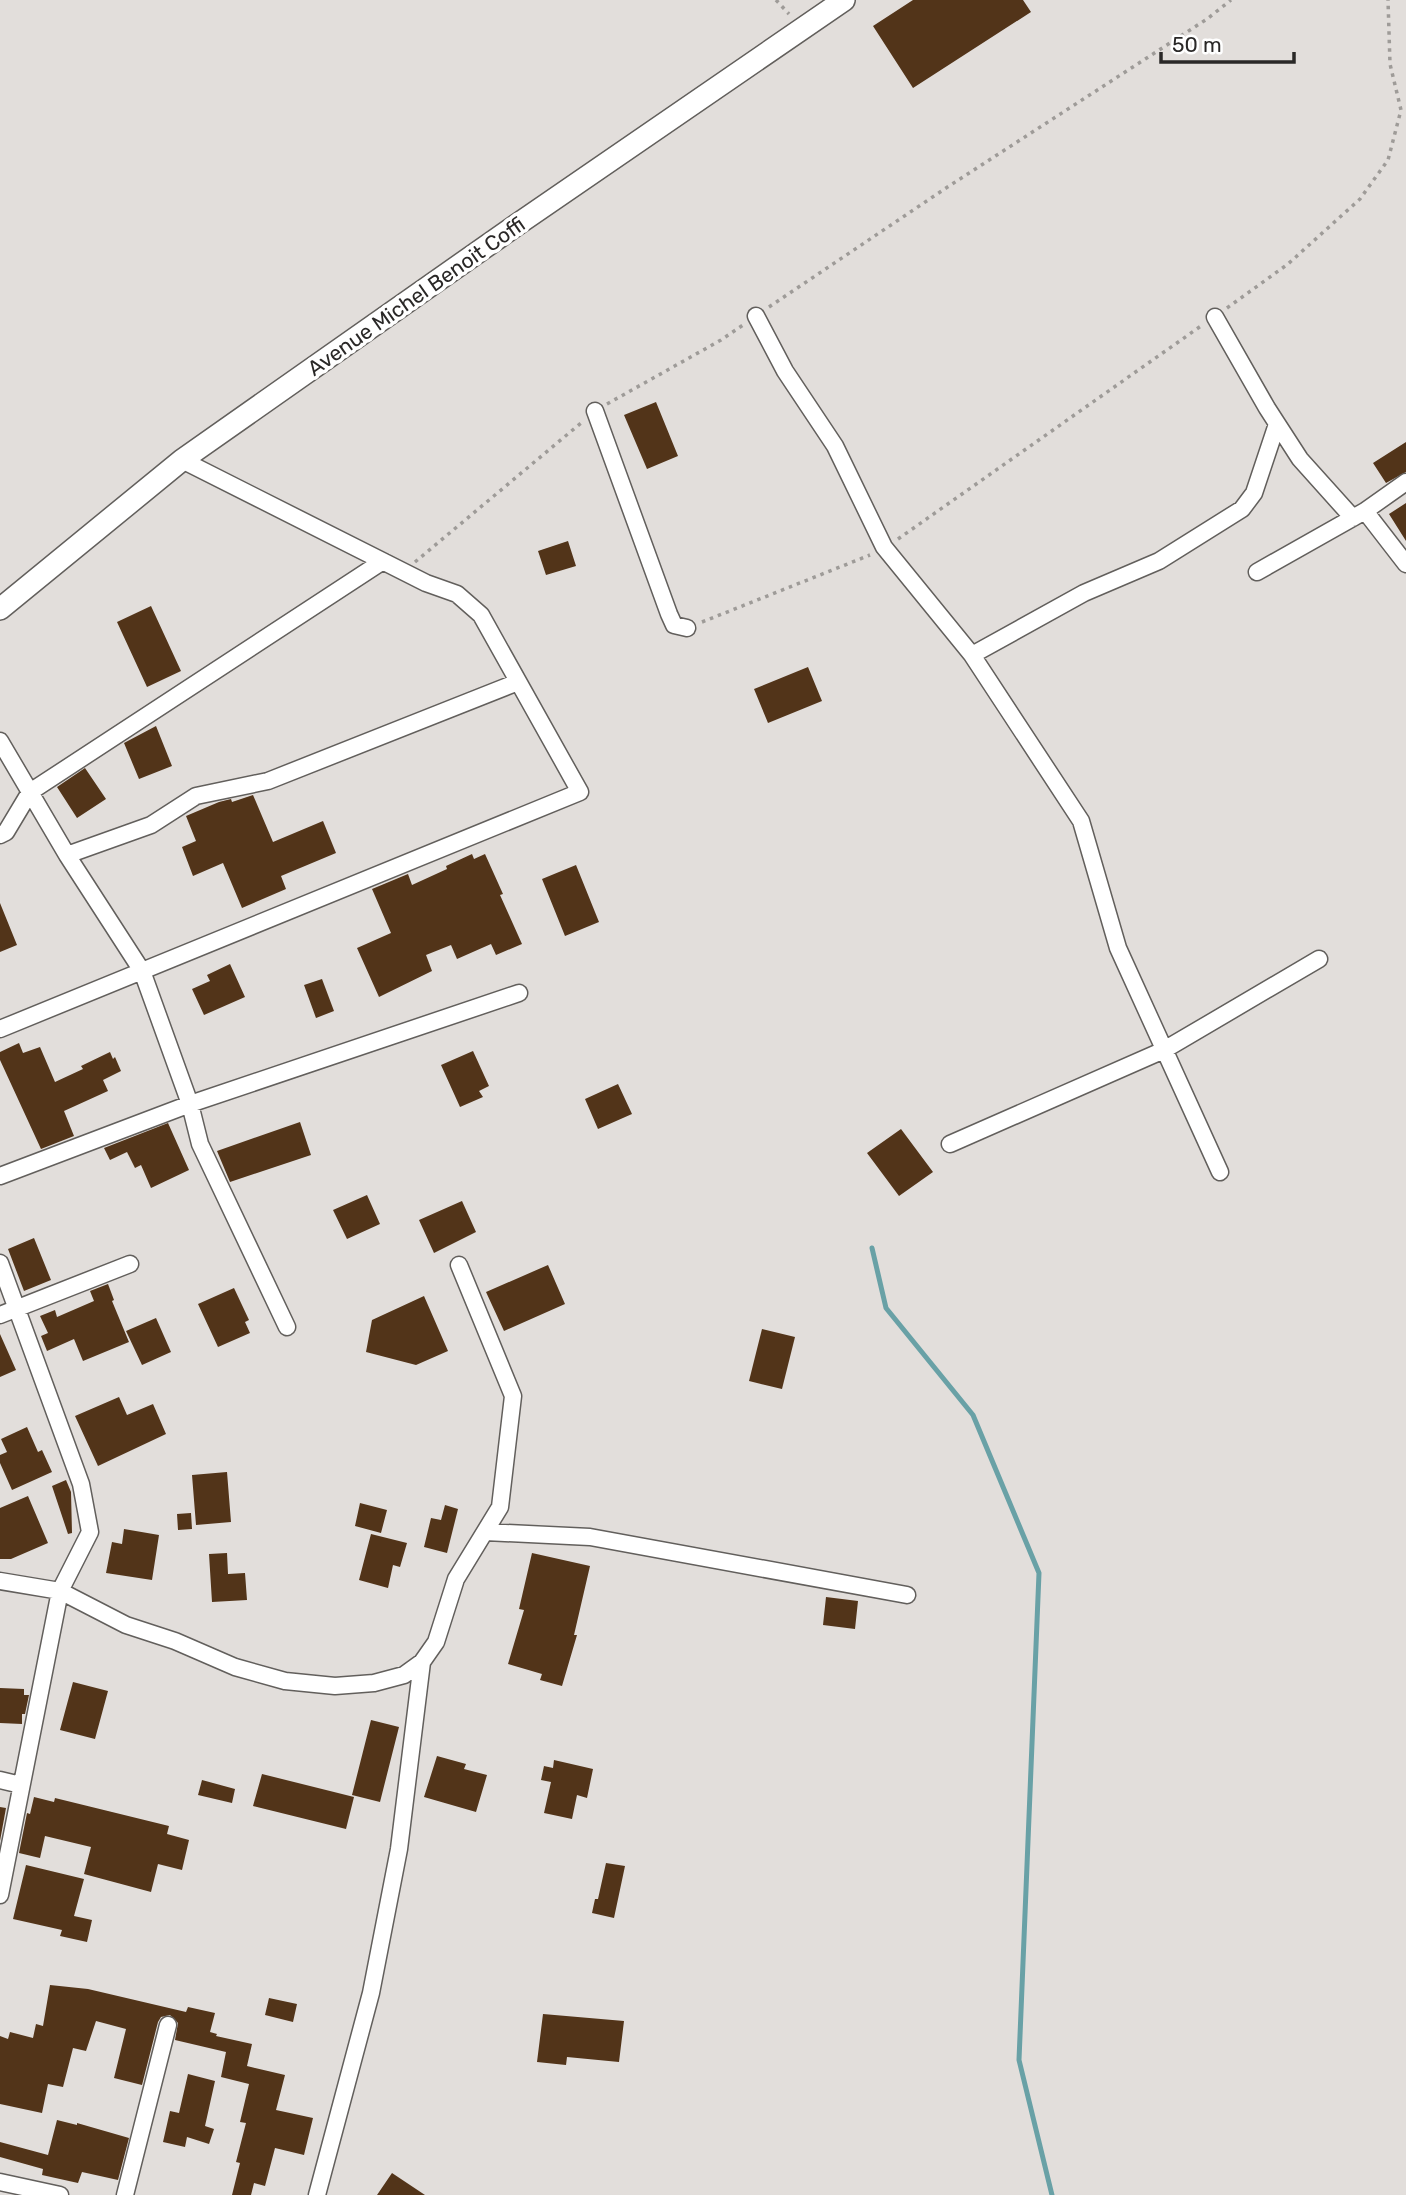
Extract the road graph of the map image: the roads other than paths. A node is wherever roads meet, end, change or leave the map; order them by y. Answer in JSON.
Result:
{"nodes":[{"id":1,"x":844,"y":0,"type":"edge"},
{"id":2,"x":757,"y":316,"type":"road end"},
{"id":3,"x":1215,"y":317,"type":"road end"},
{"id":4,"x":595,"y":411,"type":"road end"},
{"id":5,"x":1277,"y":424,"type":"junction"},
{"id":6,"x":182,"y":460,"type":"junction"},
{"id":7,"x":1406,"y":482,"type":"edge"},
{"id":8,"x":1359,"y":514,"type":"junction"},
{"id":9,"x":383,"y":562,"type":"junction"},
{"id":10,"x":1406,"y":564,"type":"edge"},
{"id":11,"x":1257,"y":572,"type":"dead end"},
{"id":12,"x":0,"y":609,"type":"edge"},
{"id":13,"x":687,"y":628,"type":"road end"},
{"id":14,"x":972,"y":655,"type":"junction"},
{"id":15,"x":518,"y":682,"type":"junction"},
{"id":16,"x":0,"y":741,"type":"edge"},
{"id":17,"x":30,"y":792,"type":"junction"},
{"id":18,"x":0,"y":835,"type":"edge"},
{"id":19,"x":66,"y":855,"type":"junction"},
{"id":20,"x":1319,"y":959,"type":"dead end"},
{"id":21,"x":142,"y":971,"type":"junction"},
{"id":22,"x":519,"y":993,"type":"dead end"},
{"id":23,"x":0,"y":1029,"type":"edge"},
{"id":24,"x":1164,"y":1050,"type":"junction"},
{"id":25,"x":190,"y":1104,"type":"junction"},
{"id":26,"x":950,"y":1144,"type":"dead end"},
{"id":27,"x":1220,"y":1172,"type":"dead end"},
{"id":28,"x":0,"y":1176,"type":"edge"},
{"id":29,"x":0,"y":1263,"type":"edge"},
{"id":30,"x":130,"y":1264,"type":"dead end"},
{"id":31,"x":459,"y":1265,"type":"dead end"},
{"id":32,"x":19,"y":1310,"type":"junction"},
{"id":33,"x":0,"y":1315,"type":"edge"},
{"id":34,"x":287,"y":1327,"type":"dead end"},
{"id":35,"x":485,"y":1532,"type":"junction"},
{"id":36,"x":0,"y":1581,"type":"edge"},
{"id":37,"x":60,"y":1591,"type":"junction"},
{"id":38,"x":907,"y":1595,"type":"dead end"},
{"id":39,"x":422,"y":1662,"type":"junction"},
{"id":40,"x":0,"y":1780,"type":"edge"},
{"id":41,"x":21,"y":1785,"type":"junction"},
{"id":42,"x":0,"y":1895,"type":"edge"},
{"id":43,"x":168,"y":2025,"type":"dead end"},
{"id":44,"x":0,"y":2182,"type":"edge"},
{"id":45,"x":60,"y":2195,"type":"edge"},
{"id":46,"x":125,"y":2195,"type":"edge"},
{"id":47,"x":317,"y":2195,"type":"edge"}],
"edges":[{"from":1,"to":6,"type":"street","name":"Avenue Michel Benoit Coffi"},
{"from":2,"to":14,"type":"street"},
{"from":3,"to":5,"type":"street"},
{"from":4,"to":13,"type":"street"},
{"from":5,"to":8,"type":"street"},
{"from":5,"to":14,"type":"street"},
{"from":6,"to":9,"type":"street"},
{"from":6,"to":12,"type":"street","name":"Avenue Michel Benoit Coffi"},
{"from":7,"to":8,"type":"street"},
{"from":8,"to":10,"type":"street"},
{"from":8,"to":11,"type":"street"},
{"from":9,"to":15,"type":"street"},
{"from":9,"to":17,"type":"street"},
{"from":14,"to":24,"type":"street"},
{"from":15,"to":19,"type":"street"},
{"from":15,"to":21,"type":"street"},
{"from":16,"to":17,"type":"street"},
{"from":17,"to":18,"type":"street"},
{"from":17,"to":19,"type":"street"},
{"from":19,"to":21,"type":"street"},
{"from":20,"to":24,"type":"street"},
{"from":21,"to":23,"type":"street"},
{"from":21,"to":25,"type":"street"},
{"from":22,"to":25,"type":"street"},
{"from":24,"to":26,"type":"street"},
{"from":24,"to":27,"type":"street"},
{"from":25,"to":28,"type":"street"},
{"from":25,"to":34,"type":"street"},
{"from":29,"to":32,"type":"street"},
{"from":30,"to":32,"type":"street"},
{"from":31,"to":35,"type":"street"},
{"from":32,"to":33,"type":"street"},
{"from":32,"to":37,"type":"street"},
{"from":35,"to":38,"type":"street"},
{"from":35,"to":39,"type":"street"},
{"from":36,"to":37,"type":"street"},
{"from":37,"to":39,"type":"street"},
{"from":37,"to":41,"type":"street"},
{"from":39,"to":47,"type":"street"},
{"from":40,"to":41,"type":"street"},
{"from":41,"to":42,"type":"street"},
{"from":43,"to":46,"type":"street"},
{"from":44,"to":45,"type":"street"}]}
